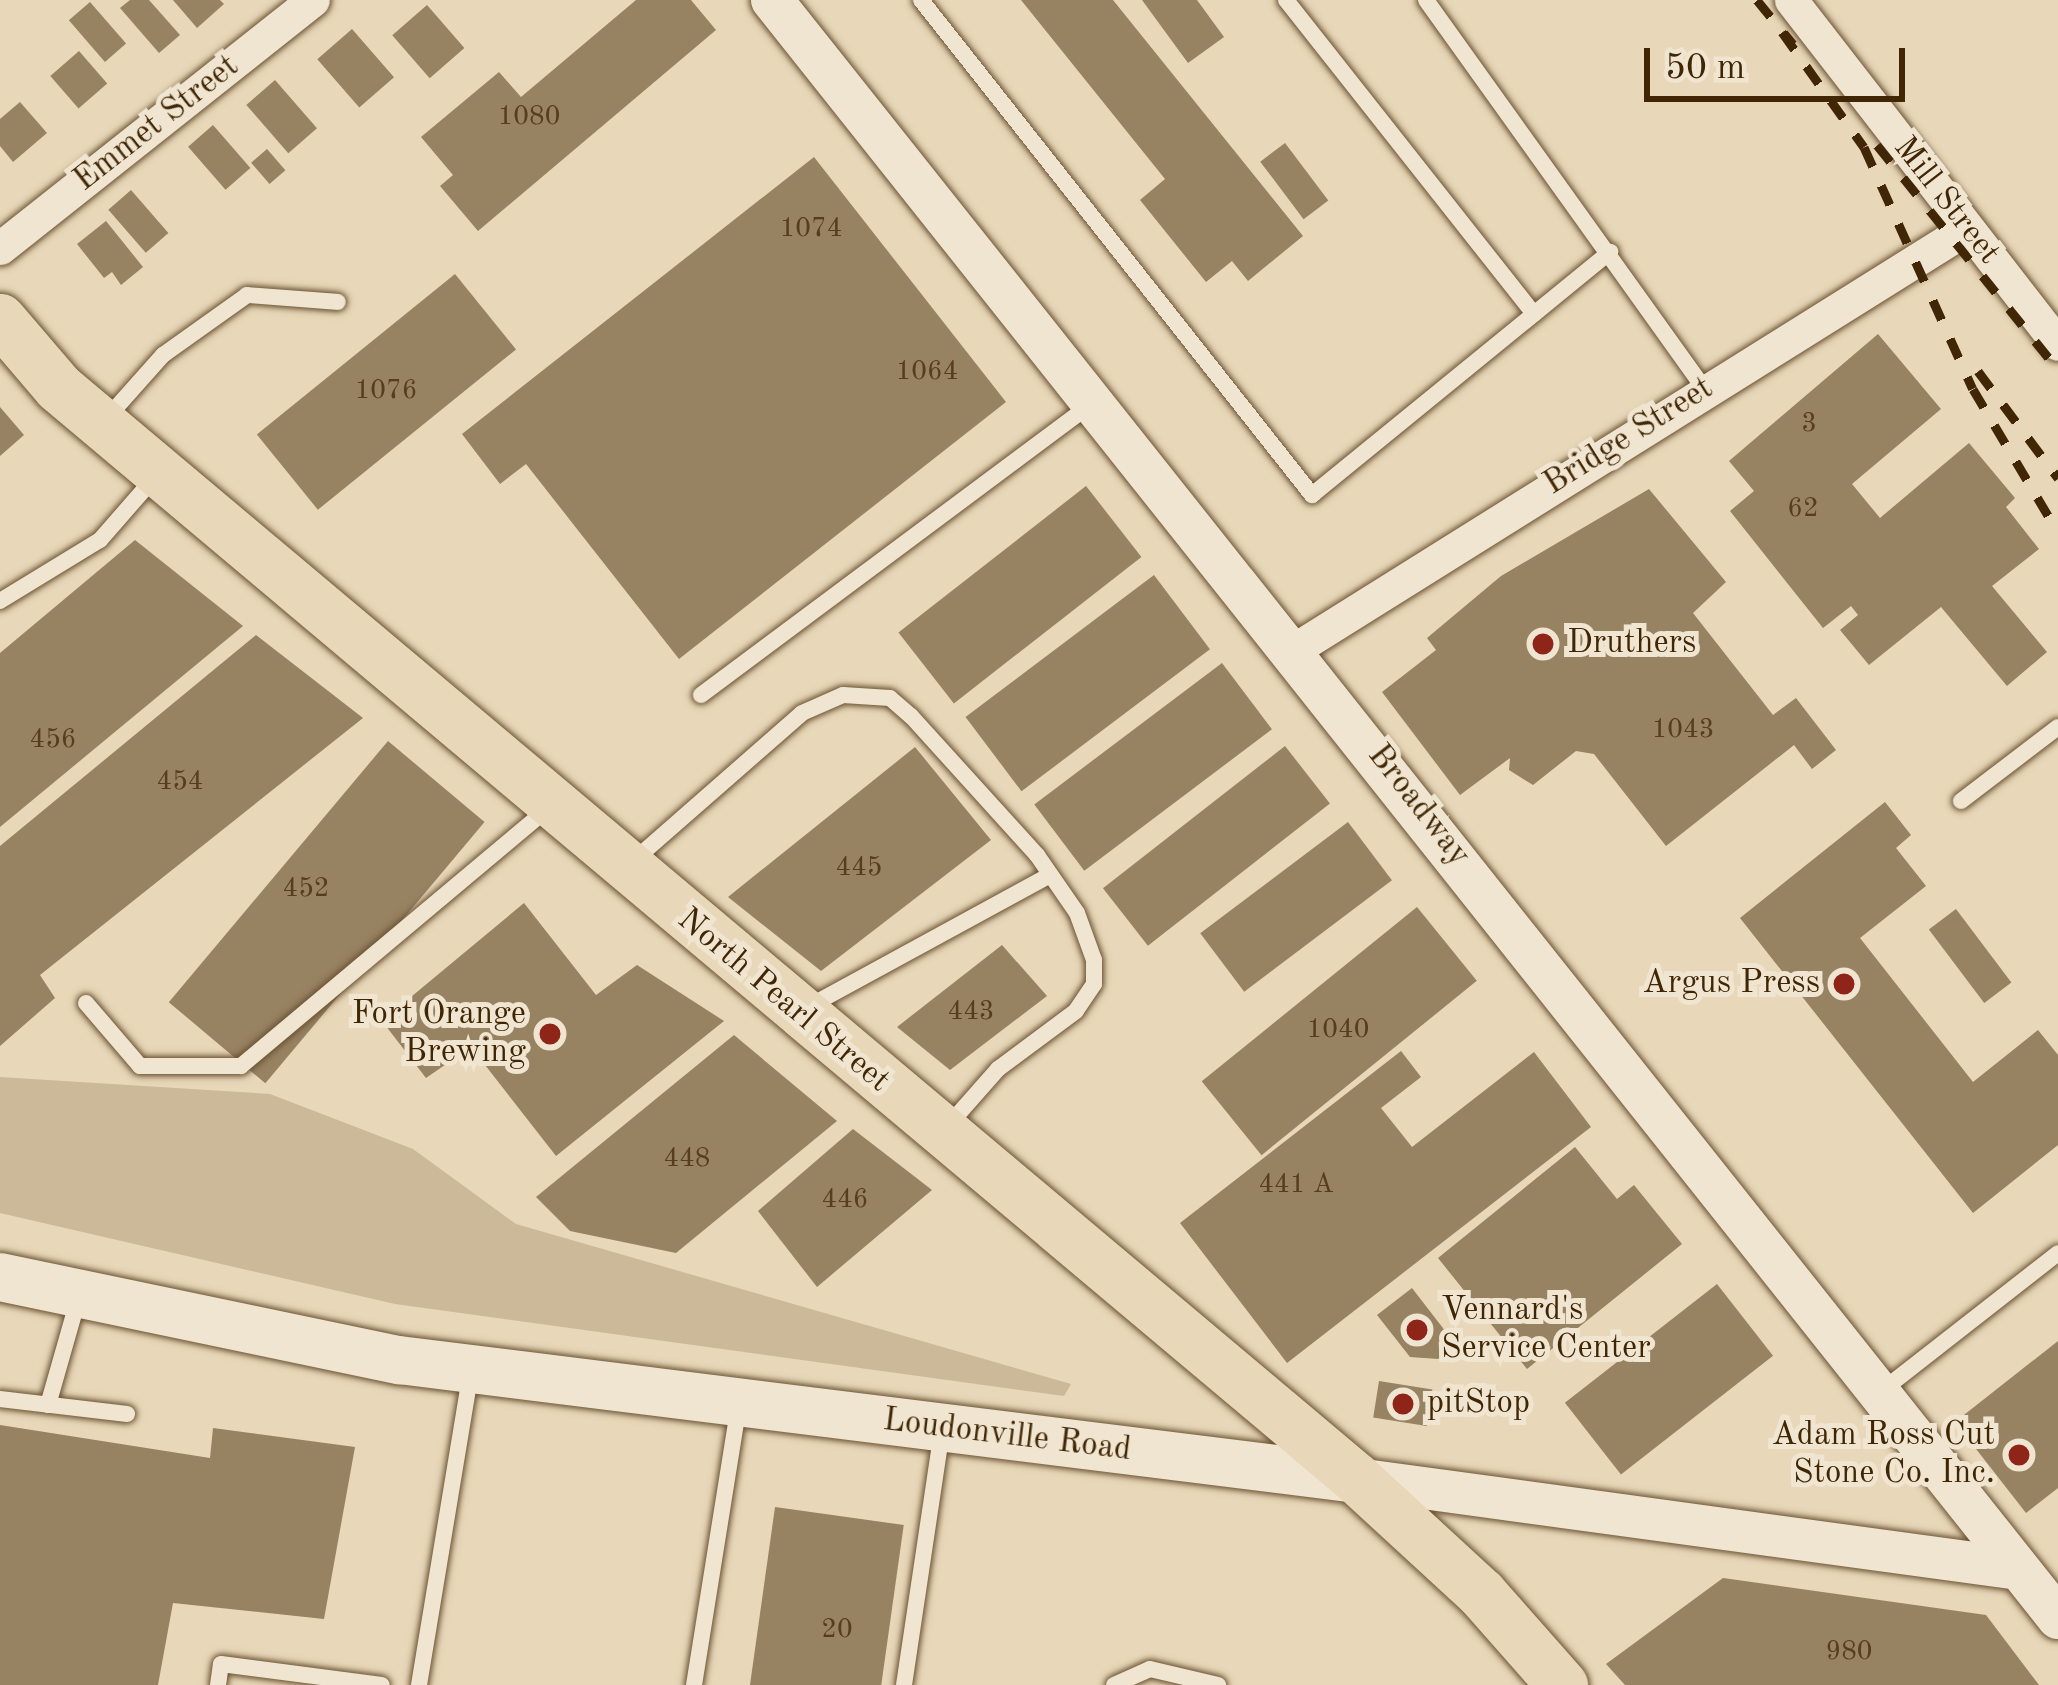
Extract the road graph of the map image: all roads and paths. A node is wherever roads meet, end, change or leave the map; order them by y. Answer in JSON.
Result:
{"nodes":[{"id":1,"x":314,"y":0,"type":"edge"},
{"id":2,"x":772,"y":0,"type":"edge"},
{"id":3,"x":922,"y":0,"type":"edge"},
{"id":4,"x":1286,"y":0,"type":"edge"},
{"id":5,"x":1426,"y":0,"type":"edge"},
{"id":6,"x":1791,"y":0,"type":"edge"},
{"id":7,"x":1966,"y":229,"type":"junction"},
{"id":8,"x":0,"y":248,"type":"edge"},
{"id":9,"x":1610,"y":252,"type":"junction"},
{"id":10,"x":338,"y":302,"type":"dead end"},
{"id":11,"x":1534,"y":314,"type":"junction"},
{"id":12,"x":0,"y":320,"type":"edge"},
{"id":13,"x":2055,"y":335,"type":"edge"},
{"id":14,"x":1705,"y":389,"type":"junction"},
{"id":15,"x":1092,"y":403,"type":"junction"},
{"id":16,"x":101,"y":424,"type":"junction"},
{"id":17,"x":159,"y":473,"type":"junction"},
{"id":18,"x":0,"y":601,"type":"edge"},
{"id":19,"x":1295,"y":649,"type":"junction"},
{"id":20,"x":701,"y":695,"type":"dead end"},
{"id":21,"x":2058,"y":727,"type":"edge"},
{"id":22,"x":1961,"y":801,"type":"dead end"},
{"id":23,"x":551,"y":806,"type":"junction"},
{"id":24,"x":625,"y":869,"type":"junction"},
{"id":25,"x":1051,"y":874,"type":"junction"},
{"id":26,"x":86,"y":1003,"type":"dead end"},
{"id":27,"x":797,"y":1013,"type":"junction"},
{"id":28,"x":941,"y":1134,"type":"junction"},
{"id":29,"x":2058,"y":1253,"type":"edge"},
{"id":30,"x":0,"y":1277,"type":"edge"},
{"id":31,"x":79,"y":1295,"type":"junction"},
{"id":32,"x":471,"y":1371,"type":"junction"},
{"id":33,"x":1879,"y":1393,"type":"junction"},
{"id":34,"x":0,"y":1399,"type":"edge"},
{"id":35,"x":740,"y":1404,"type":"junction"},
{"id":36,"x":48,"y":1405,"type":"junction"},
{"id":37,"x":127,"y":1414,"type":"dead end"},
{"id":38,"x":942,"y":1428,"type":"junction"},
{"id":39,"x":1357,"y":1478,"type":"junction"},
{"id":40,"x":2018,"y":1569,"type":"junction"},
{"id":41,"x":2058,"y":1618,"type":"edge"},
{"id":42,"x":316,"y":1681,"type":"edge"},
{"id":43,"x":218,"y":1685,"type":"edge"},
{"id":44,"x":382,"y":1685,"type":"edge"},
{"id":45,"x":419,"y":1685,"type":"edge"},
{"id":46,"x":694,"y":1685,"type":"edge"},
{"id":47,"x":904,"y":1685,"type":"edge"},
{"id":48,"x":1114,"y":1685,"type":"edge"},
{"id":49,"x":1218,"y":1685,"type":"edge"},
{"id":50,"x":1562,"y":1685,"type":"edge"}],
"edges":[{"from":1,"to":8,"type":"street","name":"Emmet Street"},
{"from":2,"to":15,"type":"street","name":"Broadway"},
{"from":3,"to":11,"type":"lane"},
{"from":4,"to":11,"type":"lane"},
{"from":5,"to":9,"type":"lane"},
{"from":6,"to":7,"type":"street","name":"Mill Street"},
{"from":7,"to":13,"type":"street","name":"Mill Street"},
{"from":7,"to":14,"type":"street","name":"Bridge Street"},
{"from":9,"to":11,"type":"lane"},
{"from":9,"to":14,"type":"lane"},
{"from":10,"to":16,"type":"lane"},
{"from":12,"to":16,"type":"main road","name":"North Pearl Street"},
{"from":14,"to":19,"type":"street","name":"Bridge Street"},
{"from":15,"to":19,"type":"street","name":"Broadway"},
{"from":15,"to":20,"type":"lane"},
{"from":16,"to":17,"type":"main road","name":"North Pearl Street"},
{"from":17,"to":18,"type":"lane"},
{"from":17,"to":23,"type":"main road","name":"North Pearl Street"},
{"from":19,"to":33,"type":"street","name":"Broadway"},
{"from":21,"to":22,"type":"lane"},
{"from":23,"to":24,"type":"main road","name":"North Pearl Street"},
{"from":23,"to":26,"type":"lane"},
{"from":24,"to":25,"type":"lane"},
{"from":24,"to":27,"type":"main road","name":"North Pearl Street"},
{"from":25,"to":27,"type":"lane"},
{"from":25,"to":28,"type":"lane"},
{"from":27,"to":28,"type":"main road","name":"North Pearl Street"},
{"from":28,"to":39,"type":"main road","name":"North Pearl Street"},
{"from":29,"to":33,"type":"lane"},
{"from":30,"to":31,"type":"main road","name":"Loudonville Road"},
{"from":31,"to":32,"type":"main road","name":"Loudonville Road"},
{"from":31,"to":36,"type":"lane"},
{"from":32,"to":35,"type":"main road","name":"Loudonville Road"},
{"from":32,"to":45,"type":"lane"},
{"from":33,"to":40,"type":"street","name":"Broadway"},
{"from":34,"to":36,"type":"lane"},
{"from":35,"to":38,"type":"main road","name":"Loudonville Road"},
{"from":35,"to":46,"type":"lane"},
{"from":36,"to":37,"type":"lane"},
{"from":38,"to":39,"type":"main road","name":"Loudonville Road"},
{"from":38,"to":47,"type":"lane"},
{"from":39,"to":40,"type":"street","name":"Loudonville Road"},
{"from":39,"to":50,"type":"main road","name":"North Pearl Street"},
{"from":40,"to":41,"type":"street","name":"Broadway"},
{"from":42,"to":43,"type":"lane"},
{"from":42,"to":44,"type":"lane"},
{"from":48,"to":49,"type":"lane"}]}
